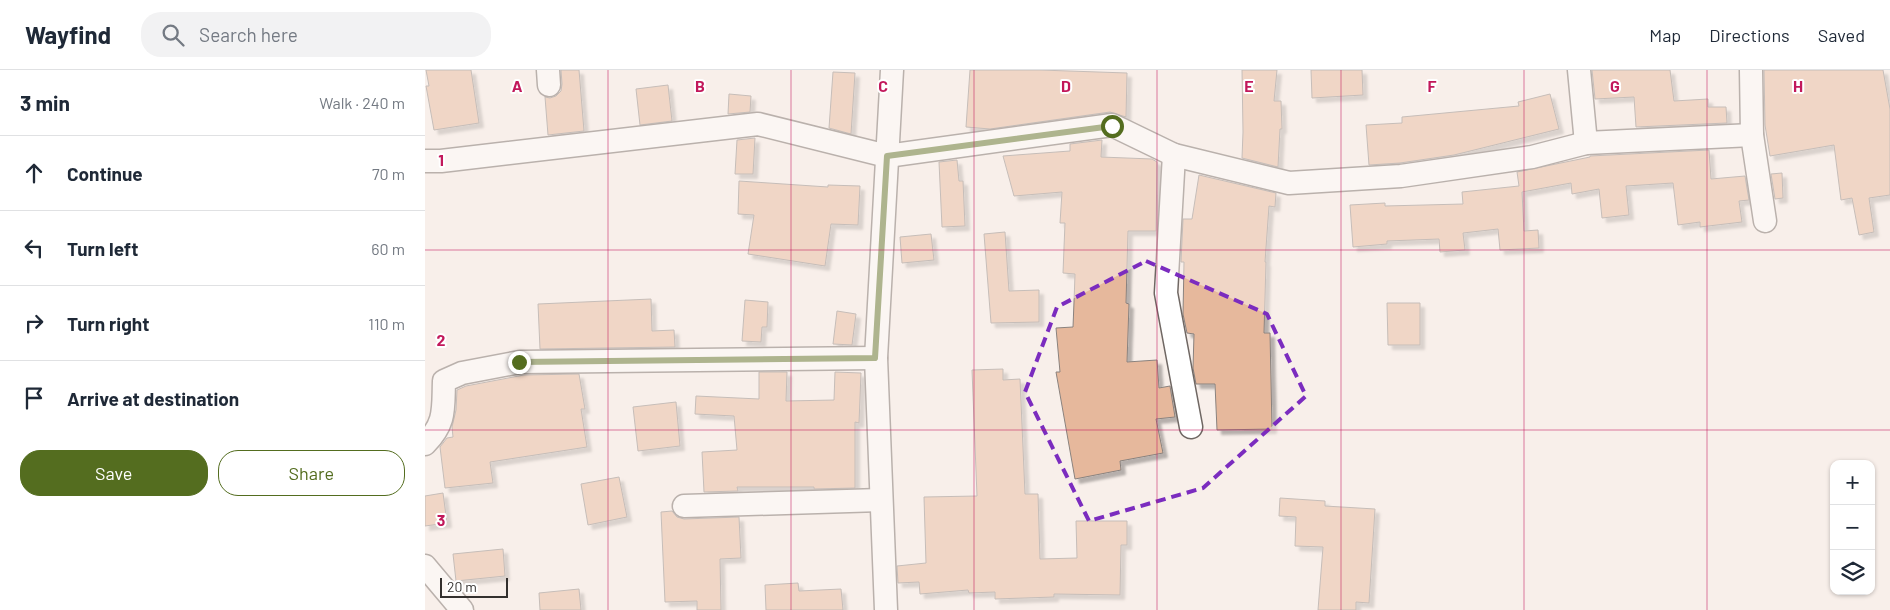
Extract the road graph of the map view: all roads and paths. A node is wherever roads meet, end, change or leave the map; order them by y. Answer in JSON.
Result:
{"nodes":[{"id":1,"x":893,"y":70,"type":"edge"},
{"id":2,"x":1579,"y":70,"type":"edge"},
{"id":3,"x":1751,"y":70,"type":"edge"},
{"id":4,"x":1752,"y":135,"type":"junction"},
{"id":5,"x":1586,"y":144,"type":"junction"},
{"id":6,"x":1174,"y":155,"type":"junction"},
{"id":7,"x":887,"y":156,"type":"junction"},
{"id":8,"x":425,"y":161,"type":"edge"},
{"id":9,"x":1765,"y":221,"type":"dead end"},
{"id":10,"x":875,"y":358,"type":"junction"},
{"id":11,"x":1191,"y":427,"type":"dead end"},
{"id":12,"x":425,"y":444,"type":"edge"},
{"id":13,"x":881,"y":500,"type":"junction"},
{"id":14,"x":684,"y":506,"type":"dead end"},
{"id":15,"x":425,"y":566,"type":"edge"},
{"id":16,"x":462,"y":610,"type":"edge"},
{"id":17,"x":885,"y":610,"type":"edge"}],
"edges":[{"from":1,"to":7,"type":"street"},
{"from":2,"to":5,"type":"street"},
{"from":3,"to":4,"type":"street"},
{"from":4,"to":5,"type":"street"},
{"from":4,"to":9,"type":"street"},
{"from":5,"to":6,"type":"street"},
{"from":6,"to":7,"type":"street"},
{"from":6,"to":11,"type":"street"},
{"from":7,"to":8,"type":"street"},
{"from":7,"to":10,"type":"street"},
{"from":10,"to":12,"type":"street"},
{"from":10,"to":13,"type":"street"},
{"from":13,"to":14,"type":"street"},
{"from":13,"to":17,"type":"street"},
{"from":15,"to":16,"type":"street"}]}
